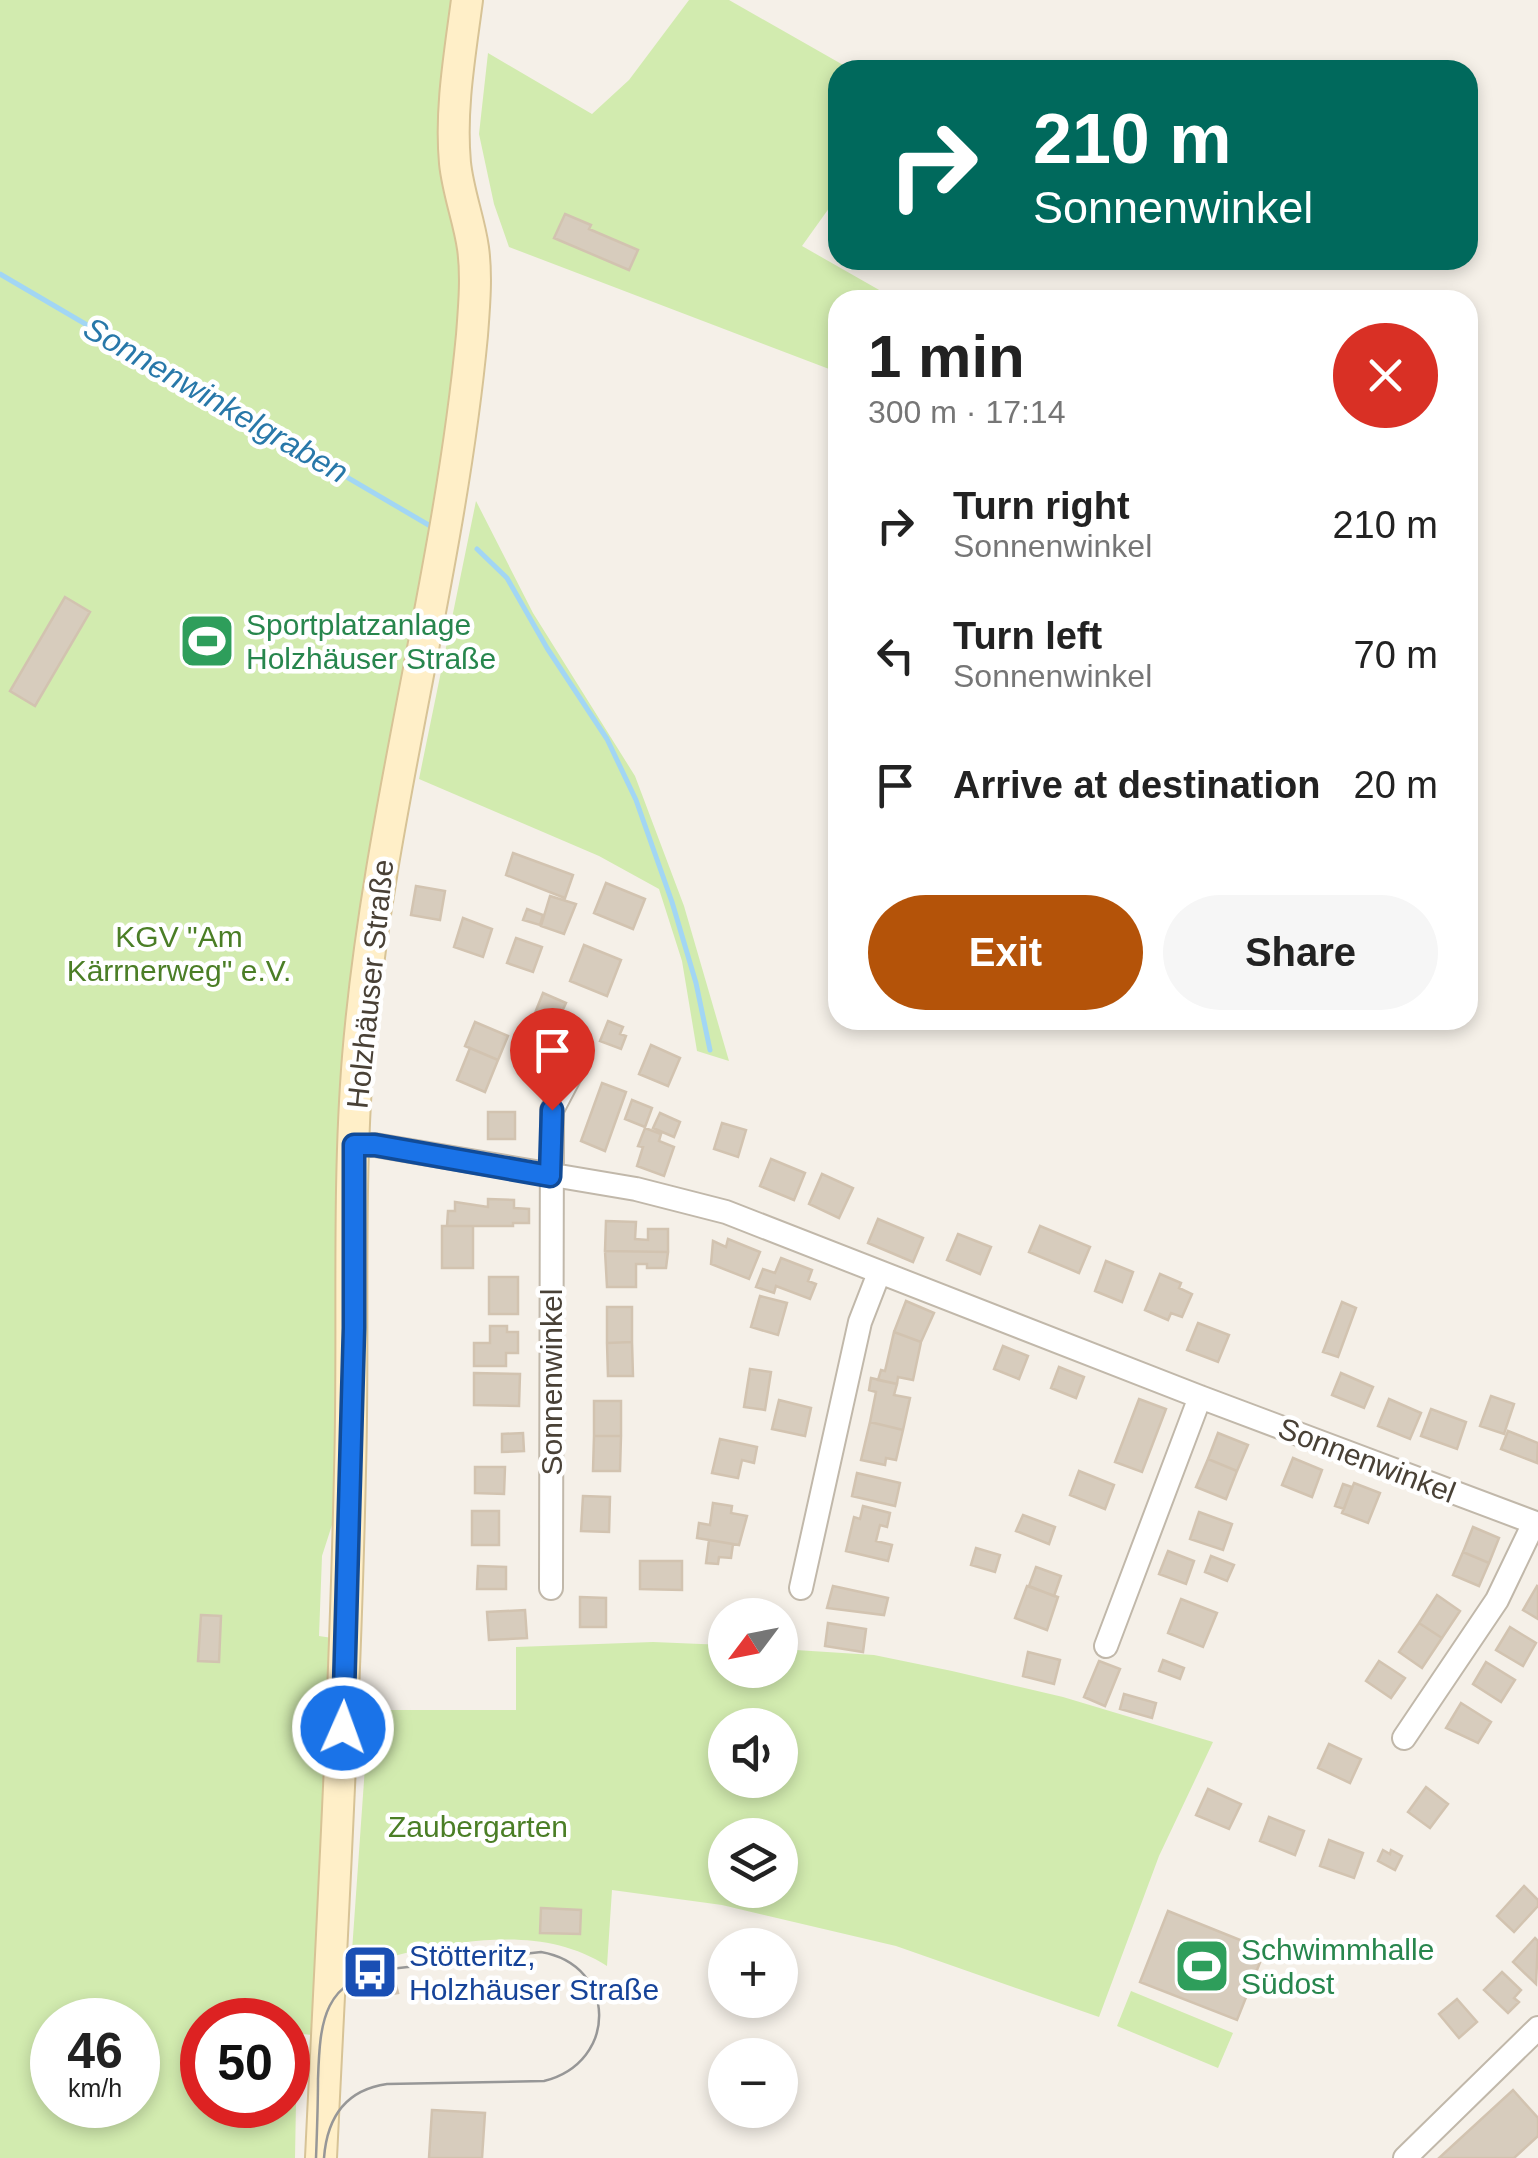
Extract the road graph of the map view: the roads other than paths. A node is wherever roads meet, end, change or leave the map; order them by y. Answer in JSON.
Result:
{"nodes":[{"id":1,"x":467,"y":0,"type":"edge"},
{"id":2,"x":570,"y":1074,"type":"dead end"},
{"id":3,"x":354,"y":1145,"type":"junction"},
{"id":4,"x":550,"y":1176,"type":"junction"},
{"id":5,"x":878,"y":1273,"type":"junction"},
{"id":6,"x":1200,"y":1397,"type":"junction"},
{"id":7,"x":1536,"y":1524,"type":"edge"},
{"id":8,"x":552,"y":1588,"type":"dead end"},
{"id":9,"x":801,"y":1588,"type":"dead end"},
{"id":10,"x":1106,"y":1646,"type":"dead end"},
{"id":11,"x":1404,"y":1738,"type":"dead end"},
{"id":12,"x":1538,"y":2028,"type":"edge"},
{"id":13,"x":321,"y":2158,"type":"edge"},
{"id":14,"x":1405,"y":2158,"type":"edge"}],
"edges":[{"from":1,"to":3,"type":"main road","name":"Holzhäuser Straße"},
{"from":2,"to":4,"type":"street","name":"Sonnenwinkel"},
{"from":3,"to":4,"type":"street","name":"Sonnenwinkel"},
{"from":3,"to":13,"type":"main road","name":"Holzhäuser Straße"},
{"from":4,"to":5,"type":"street","name":"Sonnenwinkel"},
{"from":4,"to":8,"type":"street","name":"Sonnenwinkel"},
{"from":5,"to":6,"type":"street","name":"Sonnenwinkel"},
{"from":5,"to":9,"type":"street"},
{"from":6,"to":7,"type":"street","name":"Sonnenwinkel"},
{"from":6,"to":10,"type":"street"},
{"from":7,"to":11,"type":"street","name":"Sonnenwinkel"},
{"from":12,"to":14,"type":"street"}]}
